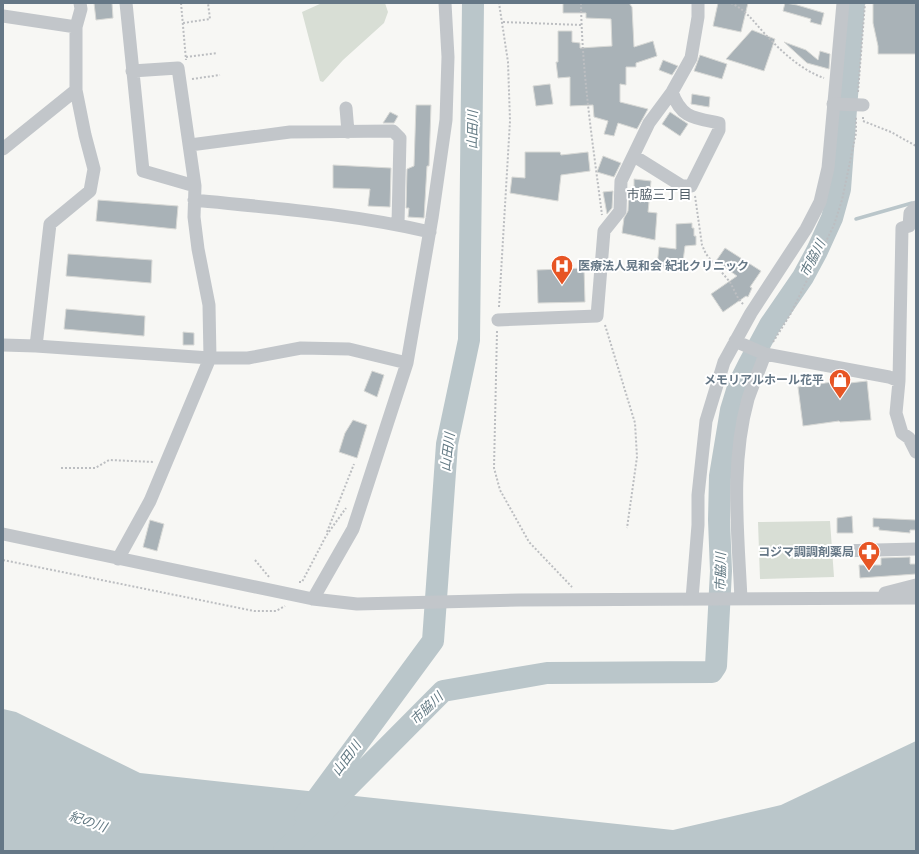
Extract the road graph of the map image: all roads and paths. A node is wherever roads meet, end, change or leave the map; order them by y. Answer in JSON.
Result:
{"nodes":[{"id":1,"x":80,"y":3,"type":"edge"},
{"id":2,"x":126,"y":3,"type":"edge"},
{"id":3,"x":181,"y":3,"type":"edge"},
{"id":4,"x":208,"y":3,"type":"edge"},
{"id":5,"x":445,"y":3,"type":"edge"},
{"id":6,"x":499,"y":3,"type":"edge"},
{"id":7,"x":580,"y":3,"type":"edge"},
{"id":8,"x":698,"y":3,"type":"edge"},
{"id":9,"x":731,"y":3,"type":"edge"},
{"id":10,"x":832,"y":3,"type":"edge"},
{"id":11,"x":842,"y":3,"type":"edge"},
{"id":12,"x":865,"y":3,"type":"edge"},
{"id":13,"x":3,"y":16,"type":"edge"},
{"id":14,"x":503,"y":22,"type":"junction"},
{"id":15,"x":183,"y":23,"type":"junction"},
{"id":16,"x":581,"y":25,"type":"junction"},
{"id":17,"x":76,"y":26,"type":"junction"},
{"id":18,"x":839,"y":27,"type":"junction"},
{"id":19,"x":217,"y":53,"type":"dead end"},
{"id":20,"x":186,"y":57,"type":"junction"},
{"id":21,"x":187,"y":63,"type":"dead end"},
{"id":22,"x":132,"y":71,"type":"junction"},
{"id":23,"x":220,"y":75,"type":"dead end"},
{"id":24,"x":188,"y":80,"type":"dead end"},
{"id":25,"x":835,"y":82,"type":"junction"},
{"id":26,"x":76,"y":90,"type":"junction"},
{"id":27,"x":672,"y":92,"type":"junction"},
{"id":28,"x":833,"y":104,"type":"junction"},
{"id":29,"x":346,"y":108,"type":"dead end"},
{"id":30,"x":860,"y":108,"type":"junction"},
{"id":31,"x":348,"y":132,"type":"junction"},
{"id":32,"x":190,"y":146,"type":"junction"},
{"id":33,"x":916,"y":146,"type":"edge"},
{"id":34,"x":3,"y":149,"type":"edge"},
{"id":35,"x":634,"y":156,"type":"junction"},
{"id":36,"x":195,"y":186,"type":"junction"},
{"id":37,"x":691,"y":186,"type":"junction"},
{"id":38,"x":194,"y":200,"type":"junction"},
{"id":39,"x":916,"y":207,"type":"edge"},
{"id":40,"x":398,"y":224,"type":"junction"},
{"id":41,"x":604,"y":231,"type":"junction"},
{"id":42,"x":430,"y":232,"type":"junction"},
{"id":43,"x":752,"y":313,"type":"junction"},
{"id":44,"x":498,"y":320,"type":"junction"},
{"id":45,"x":605,"y":324,"type":"dead end"},
{"id":46,"x":735,"y":341,"type":"junction"},
{"id":47,"x":3,"y":345,"type":"edge"},
{"id":48,"x":36,"y":346,"type":"junction"},
{"id":49,"x":765,"y":354,"type":"junction"},
{"id":50,"x":210,"y":358,"type":"junction"},
{"id":51,"x":407,"y":363,"type":"junction"},
{"id":52,"x":899,"y":382,"type":"junction"},
{"id":53,"x":912,"y":438,"type":"edge"},
{"id":54,"x":916,"y":452,"type":"edge"},
{"id":55,"x":167,"y":460,"type":"junction"},
{"id":56,"x":354,"y":464,"type":"dead end"},
{"id":57,"x":61,"y":468,"type":"dead end"},
{"id":58,"x":348,"y":505,"type":"dead end"},
{"id":59,"x":627,"y":528,"type":"dead end"},
{"id":60,"x":3,"y":534,"type":"edge"},
{"id":61,"x":326,"y":536,"type":"junction"},
{"id":62,"x":916,"y":549,"type":"edge"},
{"id":63,"x":837,"y":551,"type":"dead end"},
{"id":64,"x":118,"y":558,"type":"junction"},
{"id":65,"x":3,"y":560,"type":"edge"},
{"id":66,"x":254,"y":560,"type":"dead end"},
{"id":67,"x":272,"y":581,"type":"dead end"},
{"id":68,"x":295,"y":583,"type":"dead end"},
{"id":69,"x":916,"y":585,"type":"edge"},
{"id":70,"x":308,"y":598,"type":"junction"},
{"id":71,"x":861,"y":598,"type":"junction"},
{"id":72,"x":916,"y":598,"type":"edge"},
{"id":73,"x":692,"y":599,"type":"junction"},
{"id":74,"x":741,"y":599,"type":"junction"},
{"id":75,"x":584,"y":600,"type":"junction"}],
"edges":[{"from":1,"to":17,"type":"street"},
{"from":2,"to":22,"type":"street"},
{"from":3,"to":15,"type":"path"},
{"from":4,"to":15,"type":"path"},
{"from":5,"to":42,"type":"street"},
{"from":6,"to":14,"type":"path"},
{"from":7,"to":16,"type":"path"},
{"from":8,"to":27,"type":"street"},
{"from":9,"to":25,"type":"path"},
{"from":10,"to":18,"type":"street"},
{"from":11,"to":18,"type":"street"},
{"from":12,"to":30,"type":"path"},
{"from":13,"to":17,"type":"street"},
{"from":14,"to":16,"type":"path"},
{"from":14,"to":44,"type":"path"},
{"from":15,"to":20,"type":"path"},
{"from":16,"to":41,"type":"path"},
{"from":17,"to":26,"type":"street"},
{"from":18,"to":25,"type":"street"},
{"from":19,"to":20,"type":"path"},
{"from":20,"to":21,"type":"path"},
{"from":22,"to":32,"type":"street"},
{"from":22,"to":36,"type":"street"},
{"from":23,"to":24,"type":"path"},
{"from":25,"to":28,"type":"street"},
{"from":26,"to":34,"type":"street"},
{"from":26,"to":48,"type":"street"},
{"from":27,"to":35,"type":"street"},
{"from":27,"to":37,"type":"street"},
{"from":28,"to":30,"type":"street","bridge":true},
{"from":28,"to":43,"type":"street"},
{"from":29,"to":31,"type":"street"},
{"from":30,"to":33,"type":"path"},
{"from":30,"to":49,"type":"path"},
{"from":31,"to":32,"type":"street"},
{"from":31,"to":40,"type":"street"},
{"from":32,"to":36,"type":"street"},
{"from":35,"to":37,"type":"street"},
{"from":35,"to":41,"type":"street"},
{"from":36,"to":38,"type":"street"},
{"from":37,"to":43,"type":"path"},
{"from":38,"to":40,"type":"street"},
{"from":38,"to":50,"type":"street"},
{"from":39,"to":52,"type":"street"},
{"from":40,"to":42,"type":"street"},
{"from":41,"to":44,"type":"street"},
{"from":42,"to":51,"type":"street"},
{"from":43,"to":46,"type":"street"},
{"from":44,"to":75,"type":"path"},
{"from":45,"to":59,"type":"path"},
{"from":46,"to":49,"type":"street"},
{"from":46,"to":73,"type":"street"},
{"from":47,"to":48,"type":"street"},
{"from":48,"to":50,"type":"street"},
{"from":49,"to":52,"type":"street"},
{"from":49,"to":74,"type":"street"},
{"from":50,"to":51,"type":"street"},
{"from":50,"to":55,"type":"street"},
{"from":51,"to":70,"type":"street"},
{"from":52,"to":53,"type":"street"},
{"from":53,"to":54,"type":"street"},
{"from":55,"to":57,"type":"path"},
{"from":55,"to":64,"type":"street"},
{"from":56,"to":61,"type":"path"},
{"from":58,"to":61,"type":"path"},
{"from":60,"to":64,"type":"street"},
{"from":61,"to":68,"type":"path"},
{"from":62,"to":63,"type":"street"},
{"from":64,"to":70,"type":"street"},
{"from":65,"to":70,"type":"path"},
{"from":66,"to":67,"type":"path"},
{"from":69,"to":71,"type":"street"},
{"from":70,"to":75,"type":"street"},
{"from":71,"to":72,"type":"street"},
{"from":71,"to":74,"type":"street"},
{"from":73,"to":74,"type":"street"},
{"from":73,"to":75,"type":"street"}]}
